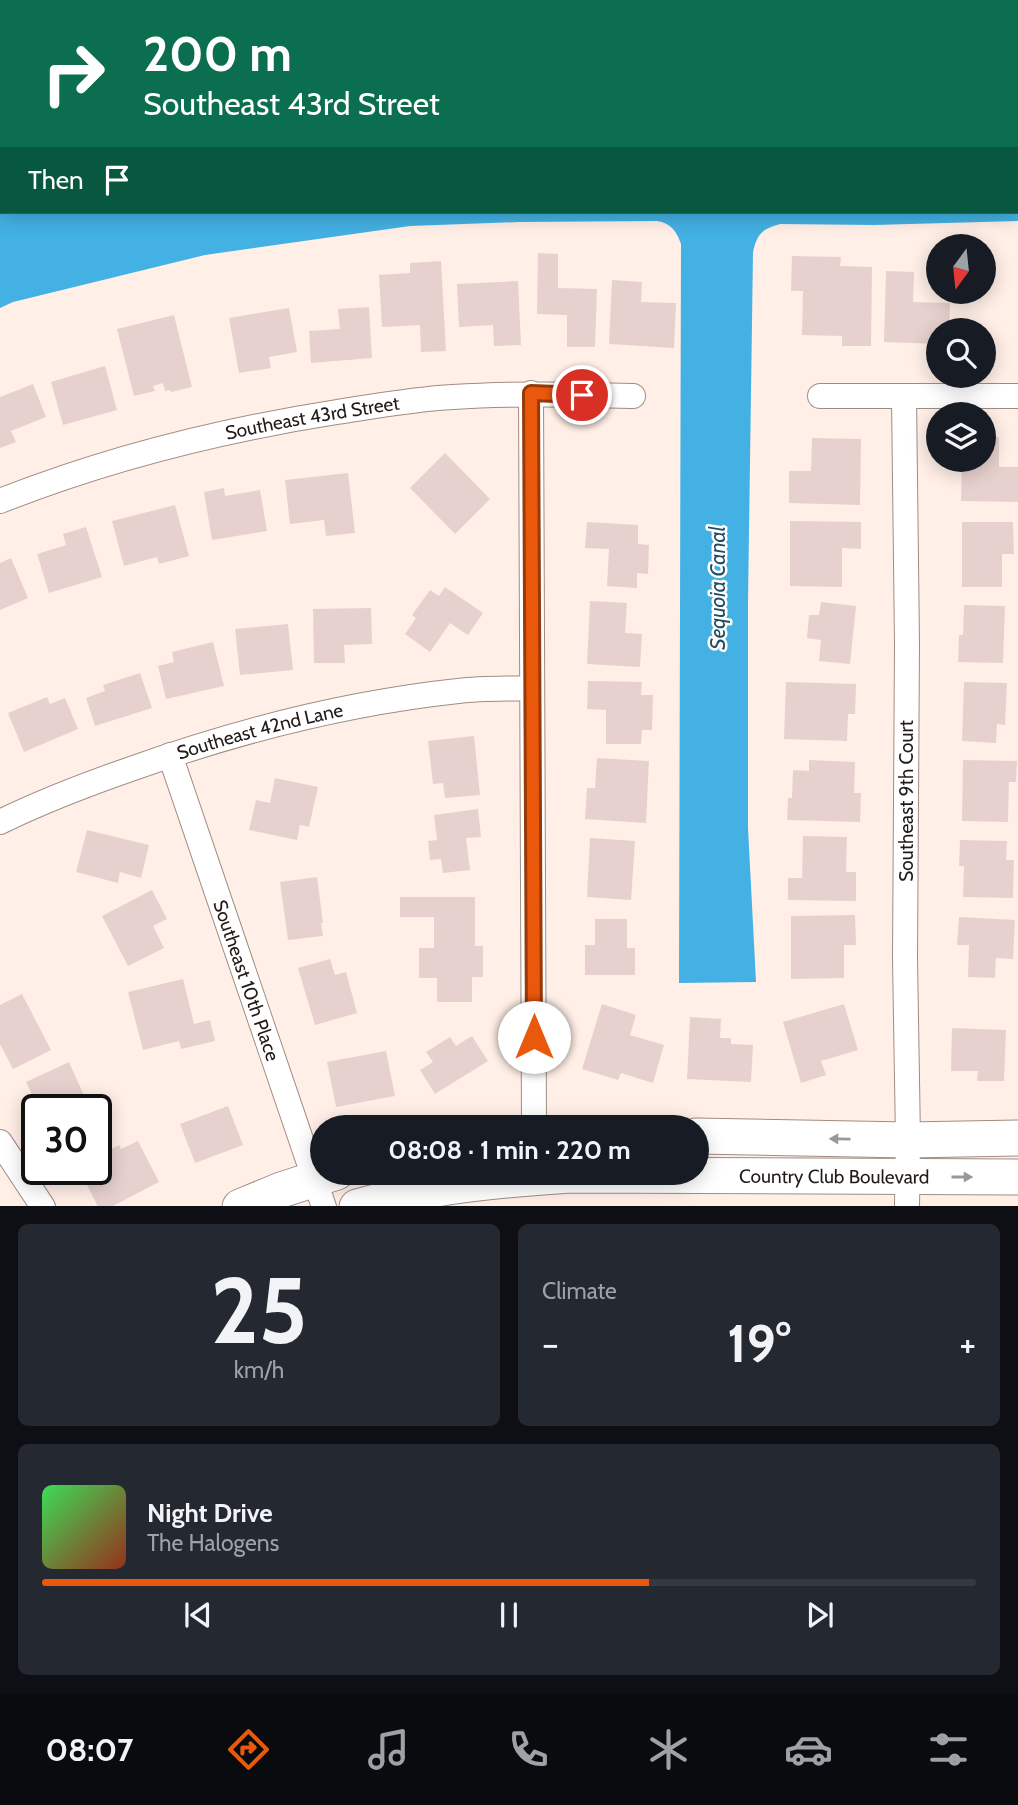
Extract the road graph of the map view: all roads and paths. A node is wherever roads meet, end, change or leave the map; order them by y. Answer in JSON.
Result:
{"nodes":[{"id":1,"x":531,"y":393,"type":"junction"},
{"id":2,"x":633,"y":396,"type":"dead end"},
{"id":3,"x":820,"y":396,"type":"dead end"},
{"id":4,"x":904,"y":396,"type":"junction"},
{"id":5,"x":1018,"y":396,"type":"edge"},
{"id":6,"x":0,"y":501,"type":"edge"},
{"id":7,"x":533,"y":688,"type":"junction"},
{"id":8,"x":170,"y":755,"type":"junction"},
{"id":9,"x":0,"y":822,"type":"edge"},
{"id":10,"x":534,"y":1115,"type":"edge"},
{"id":11,"x":709,"y":1136,"type":"edge"},
{"id":12,"x":1018,"y":1138,"type":"edge"},
{"id":13,"x":908,"y":1140,"type":"junction"},
{"id":14,"x":0,"y":1142,"type":"edge"},
{"id":15,"x":1018,"y":1177,"type":"edge"},
{"id":16,"x":709,"y":1182,"type":"edge"},
{"id":17,"x":464,"y":1185,"type":"edge"},
{"id":18,"x":325,"y":1186,"type":"edge"},
{"id":19,"x":907,"y":1192,"type":"edge"},
{"id":20,"x":43,"y":1206,"type":"edge"},
{"id":21,"x":240,"y":1206,"type":"edge"},
{"id":22,"x":357,"y":1206,"type":"edge"}],
"edges":[{"from":1,"to":2,"type":"street","name":"Southeast 43rd Street"},
{"from":1,"to":6,"type":"street","name":"Southeast 43rd Street"},
{"from":1,"to":7,"type":"street"},
{"from":3,"to":4,"type":"street"},
{"from":4,"to":5,"type":"street"},
{"from":4,"to":13,"type":"street","name":"Southeast 9th Court"},
{"from":7,"to":8,"type":"street","name":"Southeast 42nd Lane"},
{"from":7,"to":10,"type":"street"},
{"from":8,"to":9,"type":"street","name":"Southeast 42nd Lane"},
{"from":8,"to":18,"type":"street","name":"Southeast 10th Place"},
{"from":13,"to":11,"type":"main road","name":"Country Club Boulevard","one_way":true},
{"from":12,"to":13,"type":"main road","name":"Country Club Boulevard"},
{"from":13,"to":19,"type":"street","name":"Southeast 9th Court"},
{"from":14,"to":20,"type":"street"},
{"from":19,"to":15,"type":"main road","name":"Country Club Boulevard","one_way":true},
{"from":16,"to":19,"type":"main road","name":"Country Club Boulevard"},
{"from":17,"to":22,"type":"main road","name":"Country Club Boulevard"},
{"from":18,"to":21,"type":"main road"}]}
